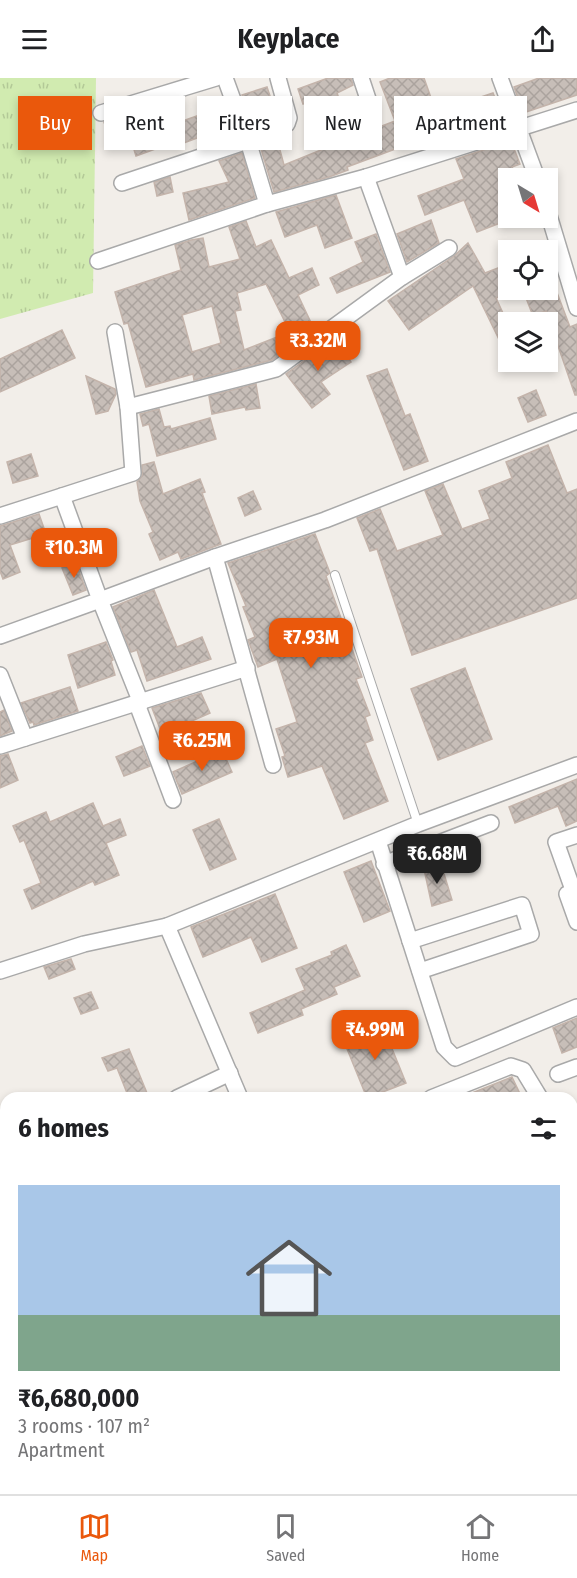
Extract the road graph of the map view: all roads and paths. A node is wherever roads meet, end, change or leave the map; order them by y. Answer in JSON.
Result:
{"nodes":[{"id":1,"x":216,"y":78,"type":"edge"},
{"id":2,"x":225,"y":78,"type":"edge"},
{"id":3,"x":278,"y":78,"type":"edge"},
{"id":4,"x":361,"y":78,"type":"edge"},
{"id":5,"x":500,"y":78,"type":"edge"},
{"id":6,"x":232,"y":96,"type":"edge"},
{"id":7,"x":283,"y":96,"type":"edge"},
{"id":8,"x":367,"y":96,"type":"edge"},
{"id":9,"x":507,"y":96,"type":"edge"},
{"id":10,"x":577,"y":110,"type":"edge"},
{"id":11,"x":102,"y":113,"type":"dead end"},
{"id":12,"x":527,"y":125,"type":"edge"},
{"id":13,"x":527,"y":148,"type":"edge"},
{"id":14,"x":221,"y":150,"type":"edge"},
{"id":15,"x":251,"y":150,"type":"edge"},
{"id":16,"x":449,"y":150,"type":"edge"},
{"id":17,"x":534,"y":168,"type":"edge"},
{"id":18,"x":366,"y":177,"type":"junction"},
{"id":19,"x":122,"y":183,"type":"dead end"},
{"id":20,"x":267,"y":204,"type":"junction"},
{"id":21,"x":555,"y":228,"type":"edge"},
{"id":22,"x":449,"y":248,"type":"dead end"},
{"id":23,"x":98,"y":261,"type":"dead end"},
{"id":24,"x":571,"y":263,"type":"edge"},
{"id":25,"x":402,"y":277,"type":"junction"},
{"id":26,"x":577,"y":308,"type":"edge"},
{"id":27,"x":115,"y":332,"type":"dead end"},
{"id":28,"x":128,"y":407,"type":"junction"},
{"id":29,"x":577,"y":421,"type":"edge"},
{"id":30,"x":62,"y":496,"type":"junction"},
{"id":31,"x":0,"y":516,"type":"edge"},
{"id":32,"x":215,"y":556,"type":"junction"},
{"id":33,"x":335,"y":575,"type":"dead end"},
{"id":34,"x":100,"y":600,"type":"junction"},
{"id":35,"x":0,"y":636,"type":"edge"},
{"id":36,"x":247,"y":668,"type":"junction"},
{"id":37,"x":0,"y":675,"type":"edge"},
{"id":38,"x":139,"y":703,"type":"junction"},
{"id":39,"x":25,"y":738,"type":"junction"},
{"id":40,"x":0,"y":746,"type":"edge"},
{"id":41,"x":273,"y":765,"type":"dead end"},
{"id":42,"x":577,"y":765,"type":"edge"},
{"id":43,"x":173,"y":800,"type":"dead end"},
{"id":44,"x":491,"y":823,"type":"dead end"},
{"id":45,"x":418,"y":824,"type":"junction"},
{"id":46,"x":577,"y":835,"type":"edge"},
{"id":47,"x":378,"y":841,"type":"junction"},
{"id":48,"x":384,"y":864,"type":"junction"},
{"id":49,"x":563,"y":882,"type":"dead end"},
{"id":50,"x":577,"y":901,"type":"edge"},
{"id":51,"x":577,"y":922,"type":"edge"},
{"id":52,"x":167,"y":926,"type":"junction"},
{"id":53,"x":410,"y":941,"type":"junction"},
{"id":54,"x":0,"y":971,"type":"edge"},
{"id":55,"x":420,"y":971,"type":"junction"},
{"id":56,"x":577,"y":1007,"type":"edge"},
{"id":57,"x":577,"y":1067,"type":"edge"},
{"id":58,"x":230,"y":1073,"type":"junction"},
{"id":59,"x":558,"y":1074,"type":"dead end"},
{"id":60,"x":190,"y":1092,"type":"edge"},
{"id":61,"x":238,"y":1092,"type":"edge"},
{"id":62,"x":446,"y":1092,"type":"edge"},
{"id":63,"x":536,"y":1092,"type":"edge"}],
"edges":[{"from":1,"to":11,"type":"street"},
{"from":2,"to":6,"type":"street"},
{"from":3,"to":7,"type":"street"},
{"from":4,"to":8,"type":"street"},
{"from":5,"to":9,"type":"street"},
{"from":10,"to":12,"type":"street"},
{"from":13,"to":17,"type":"street"},
{"from":14,"to":19,"type":"street"},
{"from":15,"to":20,"type":"street"},
{"from":16,"to":18,"type":"street"},
{"from":18,"to":20,"type":"street"},
{"from":18,"to":25,"type":"street"},
{"from":20,"to":23,"type":"street"},
{"from":21,"to":24,"type":"street"},
{"from":22,"to":25,"type":"street"},
{"from":24,"to":26,"type":"street"},
{"from":25,"to":28,"type":"street"},
{"from":27,"to":28,"type":"street"},
{"from":28,"to":30,"type":"street"},
{"from":29,"to":32,"type":"street"},
{"from":30,"to":31,"type":"street"},
{"from":30,"to":34,"type":"street"},
{"from":32,"to":34,"type":"street"},
{"from":32,"to":36,"type":"street"},
{"from":33,"to":45,"type":"lane"},
{"from":34,"to":35,"type":"street"},
{"from":34,"to":38,"type":"street"},
{"from":36,"to":38,"type":"street"},
{"from":36,"to":41,"type":"street"},
{"from":37,"to":39,"type":"street"},
{"from":38,"to":39,"type":"street"},
{"from":38,"to":43,"type":"street"},
{"from":39,"to":40,"type":"street"},
{"from":42,"to":45,"type":"street"},
{"from":44,"to":48,"type":"street"},
{"from":45,"to":47,"type":"street"},
{"from":46,"to":50,"type":"street"},
{"from":47,"to":48,"type":"street"},
{"from":47,"to":52,"type":"street"},
{"from":48,"to":53,"type":"street"},
{"from":49,"to":51,"type":"street"},
{"from":52,"to":54,"type":"street"},
{"from":52,"to":58,"type":"street"},
{"from":53,"to":55,"type":"street"},
{"from":53,"to":55,"type":"street"},
{"from":55,"to":56,"type":"street"},
{"from":57,"to":59,"type":"street"},
{"from":58,"to":60,"type":"street"},
{"from":58,"to":61,"type":"street"},
{"from":62,"to":63,"type":"street"}]}
